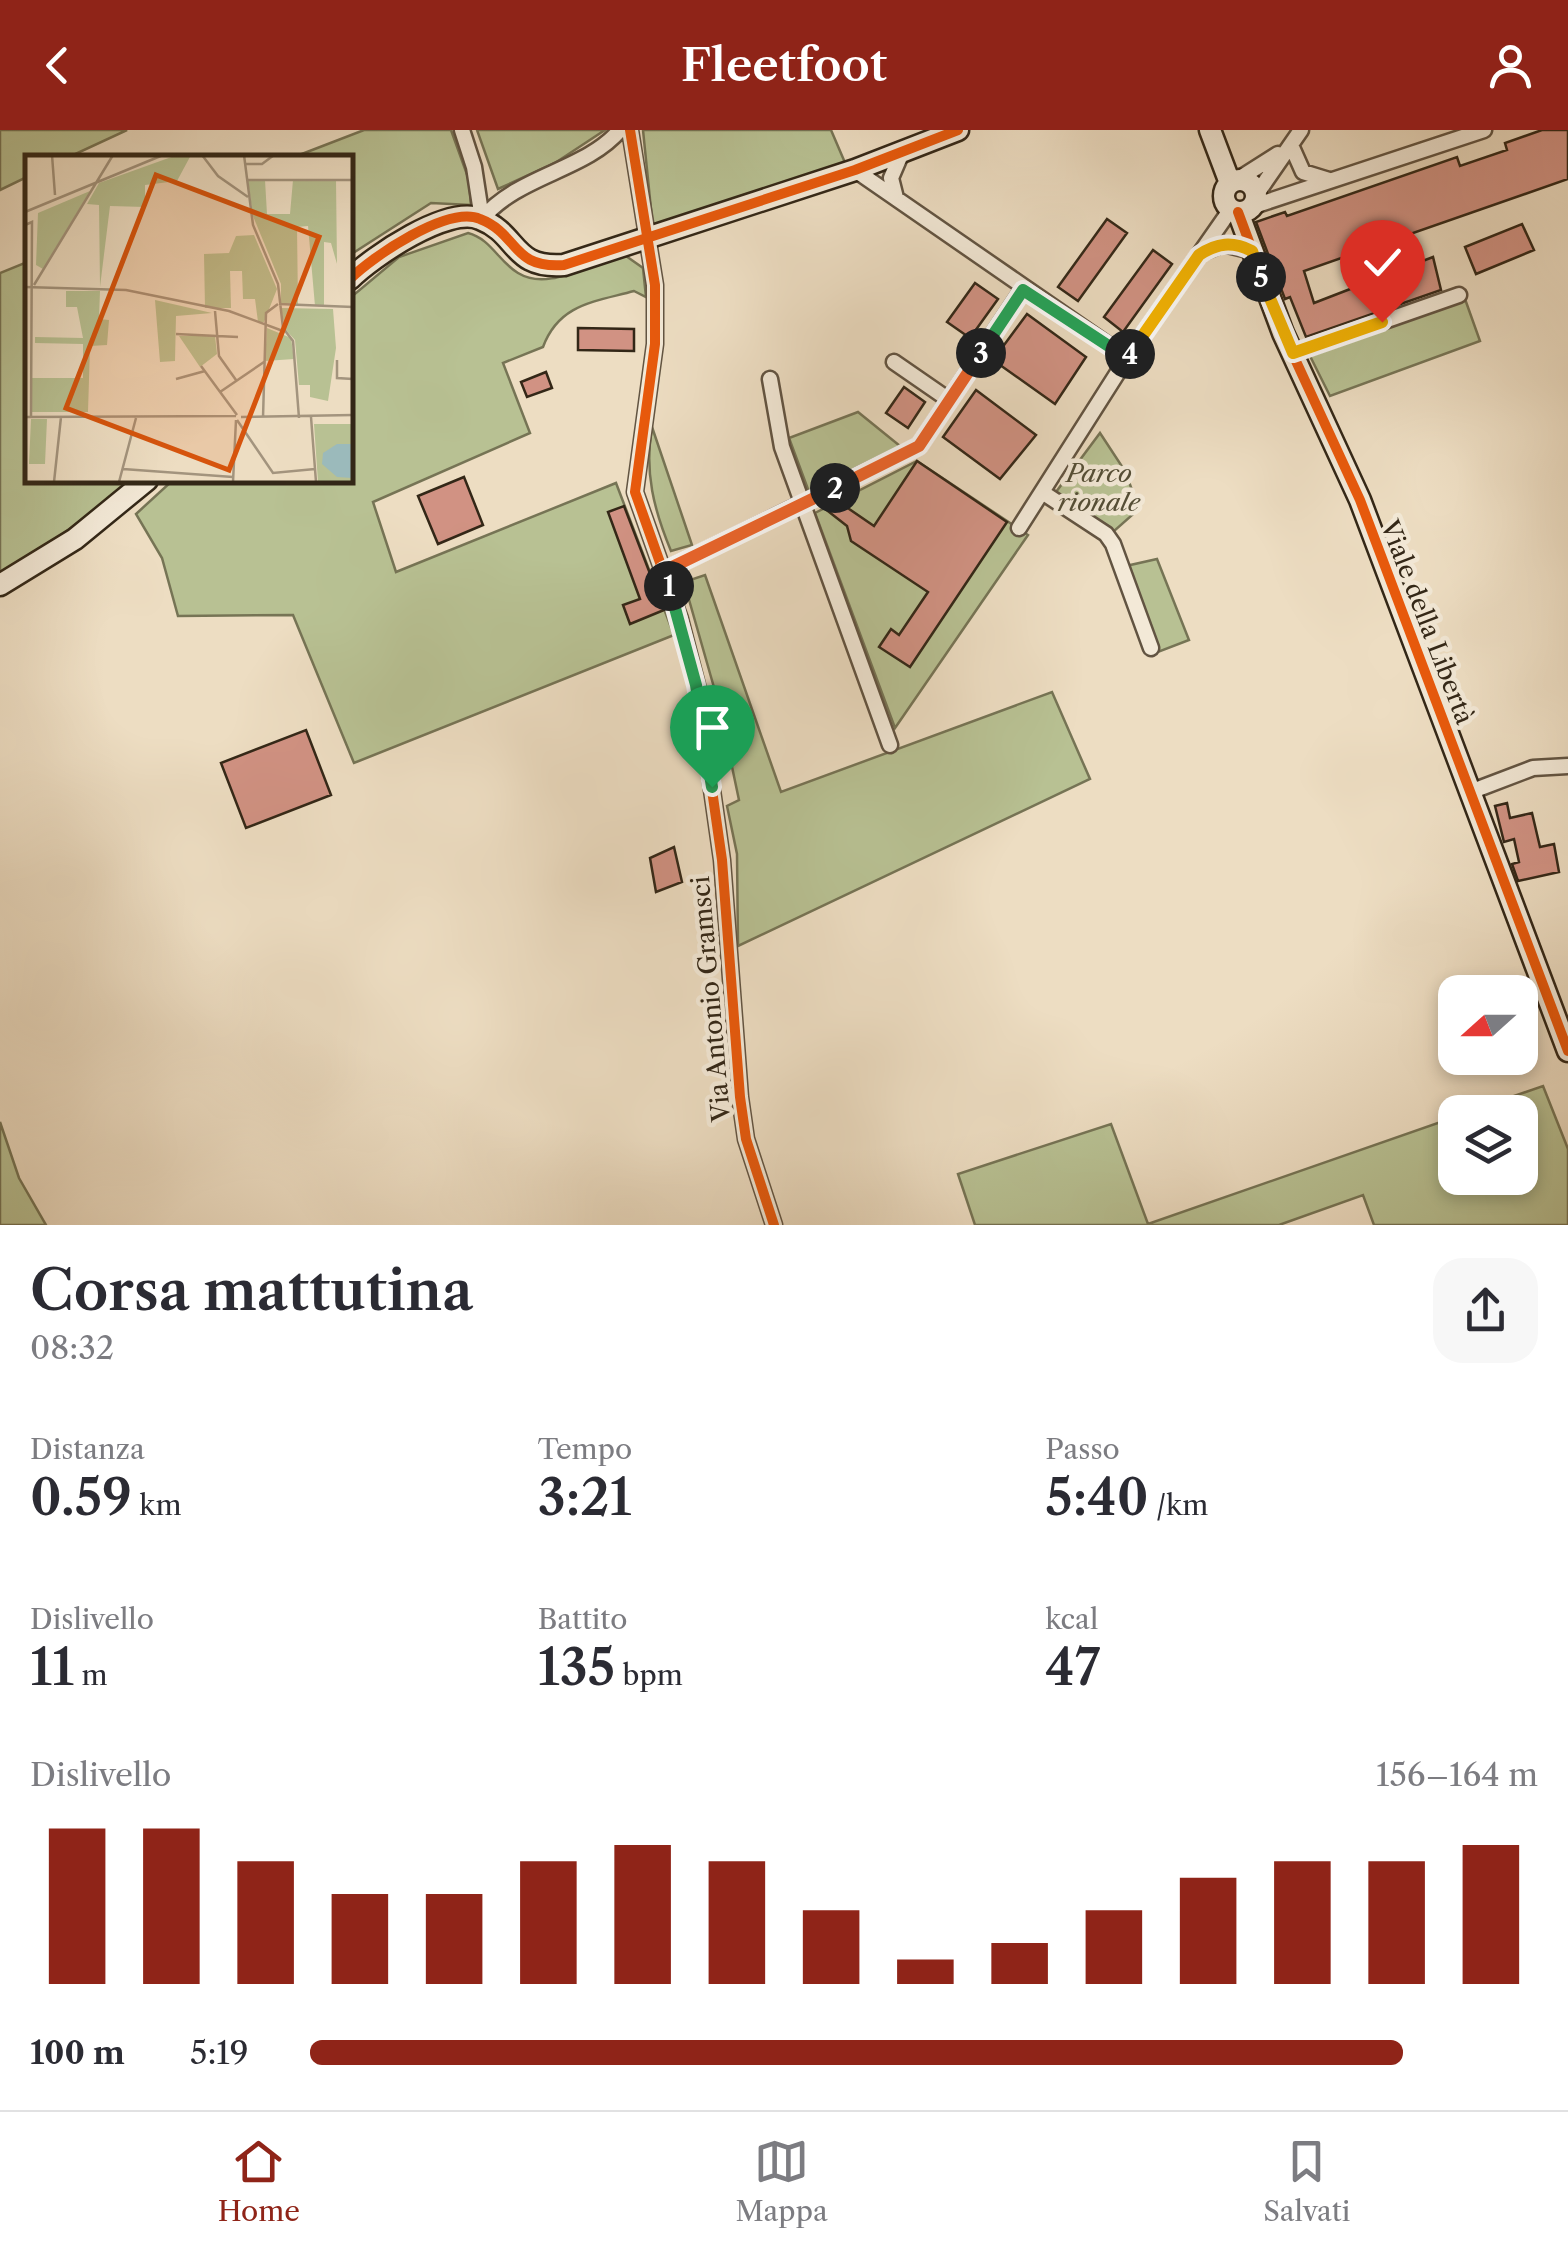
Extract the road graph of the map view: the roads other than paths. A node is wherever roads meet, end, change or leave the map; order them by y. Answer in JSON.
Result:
{"nodes":[{"id":1,"x":462,"y":130,"type":"edge"},
{"id":2,"x":620,"y":130,"type":"edge"},
{"id":3,"x":630,"y":130,"type":"edge"},
{"id":4,"x":958,"y":130,"type":"edge"},
{"id":5,"x":1210,"y":130,"type":"edge"},
{"id":6,"x":1302,"y":130,"type":"edge"},
{"id":7,"x":1484,"y":130,"type":"edge"},
{"id":8,"x":1291,"y":145,"type":"junction"},
{"id":9,"x":903,"y":150,"type":"junction"},
{"id":10,"x":855,"y":170,"type":"junction"},
{"id":11,"x":1240,"y":177,"type":"junction"},
{"id":12,"x":1335,"y":181,"type":"junction"},
{"id":13,"x":896,"y":198,"type":"junction"},
{"id":14,"x":1244,"y":206,"type":"junction"},
{"id":15,"x":482,"y":219,"type":"junction"},
{"id":16,"x":648,"y":238,"type":"junction"},
{"id":17,"x":1252,"y":251,"type":"junction"},
{"id":18,"x":1199,"y":255,"type":"junction"},
{"id":19,"x":352,"y":277,"type":"edge"},
{"id":20,"x":1023,"y":290,"type":"junction"},
{"id":21,"x":1458,"y":295,"type":"dead end"},
{"id":22,"x":1293,"y":353,"type":"junction"},
{"id":23,"x":1127,"y":358,"type":"junction"},
{"id":24,"x":894,"y":362,"type":"dead end"},
{"id":25,"x":770,"y":379,"type":"dead end"},
{"id":26,"x":950,"y":400,"type":"junction"},
{"id":27,"x":145,"y":482,"type":"edge"},
{"id":28,"x":1042,"y":492,"type":"junction"},
{"id":29,"x":804,"y":504,"type":"junction"},
{"id":30,"x":1019,"y":528,"type":"dead end"},
{"id":31,"x":664,"y":571,"type":"junction"},
{"id":32,"x":0,"y":585,"type":"edge"},
{"id":33,"x":1151,"y":648,"type":"dead end"},
{"id":34,"x":890,"y":745,"type":"dead end"},
{"id":35,"x":1568,"y":766,"type":"edge"},
{"id":36,"x":1470,"y":792,"type":"junction"},
{"id":37,"x":1568,"y":1051,"type":"edge"},
{"id":38,"x":774,"y":1225,"type":"edge"}],
"edges":[{"from":1,"to":15,"type":"street"},
{"from":2,"to":15,"type":"street"},
{"from":3,"to":16,"type":"street","name":"Via Antonio Gramsci"},
{"from":4,"to":9,"type":"street"},
{"from":5,"to":11,"type":"street","name":"Viale della Libertà"},
{"from":6,"to":8,"type":"street"},
{"from":7,"to":12,"type":"street"},
{"from":8,"to":11,"type":"street"},
{"from":8,"to":12,"type":"street"},
{"from":8,"to":14,"type":"street"},
{"from":9,"to":10,"type":"street"},
{"from":9,"to":13,"type":"street"},
{"from":10,"to":13,"type":"street"},
{"from":10,"to":16,"type":"street"},
{"from":11,"to":14,"type":"street","name":"Viale della Libertà"},
{"from":12,"to":14,"type":"street"},
{"from":13,"to":20,"type":"street"},
{"from":14,"to":17,"type":"street","name":"Viale della Libertà"},
{"from":14,"to":18,"type":"street"},
{"from":15,"to":16,"type":"street"},
{"from":15,"to":19,"type":"street"},
{"from":16,"to":31,"type":"street","name":"Via Antonio Gramsci"},
{"from":17,"to":18,"type":"street"},
{"from":17,"to":22,"type":"street","name":"Viale della Libertà"},
{"from":18,"to":23,"type":"street"},
{"from":20,"to":23,"type":"street"},
{"from":20,"to":26,"type":"street"},
{"from":21,"to":22,"type":"street"},
{"from":22,"to":36,"type":"street","name":"Viale della Libertà"},
{"from":23,"to":28,"type":"street"},
{"from":24,"to":26,"type":"street"},
{"from":25,"to":29,"type":"street"},
{"from":26,"to":29,"type":"street"},
{"from":27,"to":32,"type":"street"},
{"from":28,"to":30,"type":"street"},
{"from":28,"to":33,"type":"street"},
{"from":29,"to":31,"type":"street"},
{"from":29,"to":34,"type":"street"},
{"from":31,"to":38,"type":"street","name":"Via Antonio Gramsci"},
{"from":35,"to":36,"type":"street"},
{"from":36,"to":37,"type":"street","name":"Viale della Libertà"}]}
